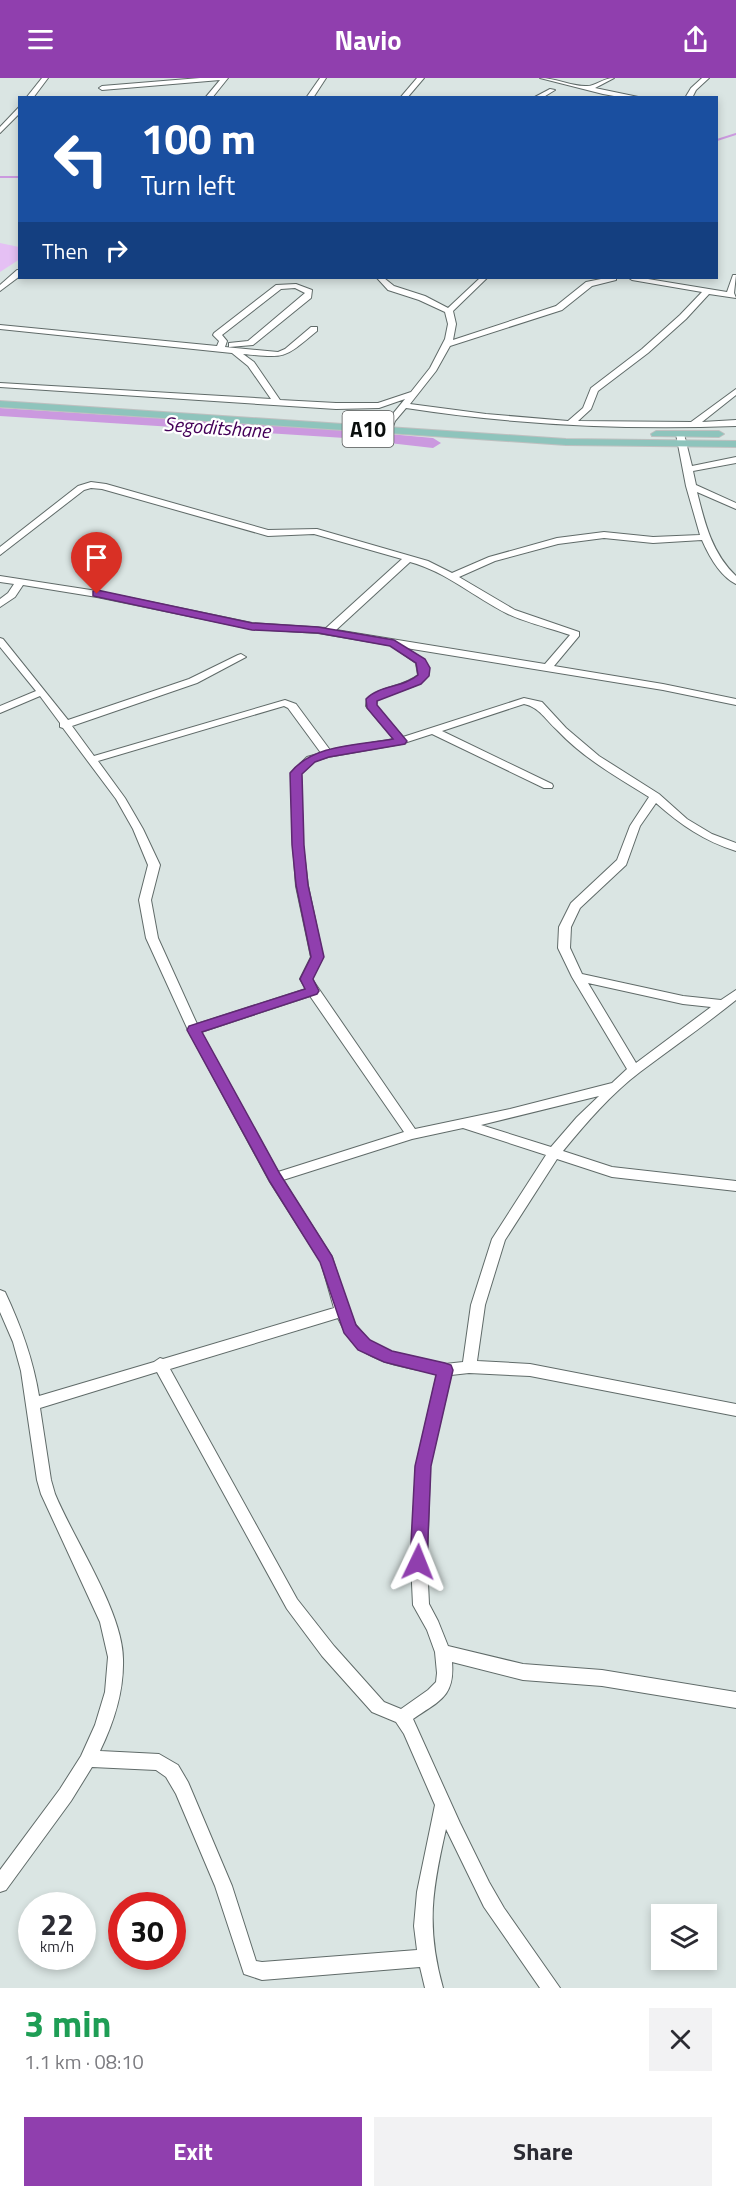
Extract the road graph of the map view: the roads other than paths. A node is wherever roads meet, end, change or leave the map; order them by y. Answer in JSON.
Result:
{"nodes":[{"id":1,"x":45,"y":78,"type":"edge"},
{"id":2,"x":110,"y":78,"type":"edge"},
{"id":3,"x":225,"y":78,"type":"edge"},
{"id":4,"x":323,"y":78,"type":"edge"},
{"id":5,"x":421,"y":78,"type":"edge"},
{"id":6,"x":543,"y":78,"type":"edge"},
{"id":7,"x":611,"y":78,"type":"edge"},
{"id":8,"x":706,"y":78,"type":"edge"},
{"id":9,"x":102,"y":88,"type":"junction"},
{"id":10,"x":591,"y":88,"type":"junction"},
{"id":11,"x":552,"y":90,"type":"dead end"},
{"id":12,"x":31,"y":96,"type":"edge"},
{"id":13,"x":97,"y":96,"type":"edge"},
{"id":14,"x":210,"y":96,"type":"edge"},
{"id":15,"x":310,"y":96,"type":"edge"},
{"id":16,"x":406,"y":96,"type":"edge"},
{"id":17,"x":540,"y":96,"type":"edge"},
{"id":18,"x":630,"y":96,"type":"edge"},
{"id":19,"x":689,"y":96,"type":"edge"},
{"id":20,"x":18,"y":110,"type":"edge"},
{"id":21,"x":10,"y":119,"type":"junction"},
{"id":22,"x":18,"y":120,"type":"edge"},
{"id":23,"x":0,"y":131,"type":"edge"},
{"id":24,"x":18,"y":274,"type":"edge"},
{"id":25,"x":736,"y":277,"type":"edge"},
{"id":26,"x":381,"y":279,"type":"edge"},
{"id":27,"x":483,"y":279,"type":"edge"},
{"id":28,"x":580,"y":279,"type":"edge"},
{"id":29,"x":609,"y":279,"type":"edge"},
{"id":30,"x":638,"y":279,"type":"edge"},
{"id":31,"x":0,"y":289,"type":"edge"},
{"id":32,"x":579,"y":291,"type":"junction"},
{"id":33,"x":707,"y":291,"type":"junction"},
{"id":34,"x":733,"y":295,"type":"edge"},
{"id":35,"x":448,"y":311,"type":"junction"},
{"id":36,"x":0,"y":327,"type":"edge"},
{"id":37,"x":314,"y":329,"type":"dead end"},
{"id":38,"x":448,"y":344,"type":"junction"},
{"id":39,"x":227,"y":350,"type":"junction"},
{"id":40,"x":0,"y":385,"type":"edge"},
{"id":41,"x":736,"y":391,"type":"edge"},
{"id":42,"x":413,"y":393,"type":"junction"},
{"id":43,"x":0,"y":395,"type":"edge"},
{"id":44,"x":278,"y":403,"type":"junction"},
{"id":45,"x":0,"y":404,"type":"edge"},
{"id":46,"x":403,"y":405,"type":"junction"},
{"id":47,"x":571,"y":423,"type":"junction"},
{"id":48,"x":736,"y":423,"type":"edge"},
{"id":49,"x":390,"y":426,"type":"junction"},
{"id":50,"x":691,"y":426,"type":"junction"},
{"id":51,"x":736,"y":434,"type":"edge"},
{"id":52,"x":682,"y":439,"type":"junction"},
{"id":53,"x":736,"y":444,"type":"edge"},
{"id":54,"x":736,"y":459,"type":"edge"},
{"id":55,"x":687,"y":469,"type":"junction"},
{"id":56,"x":690,"y":486,"type":"junction"},
{"id":57,"x":736,"y":506,"type":"edge"},
{"id":58,"x":706,"y":537,"type":"junction"},
{"id":59,"x":0,"y":552,"type":"edge"},
{"id":60,"x":409,"y":558,"type":"junction"},
{"id":61,"x":453,"y":576,"type":"junction"},
{"id":62,"x":2,"y":578,"type":"edge"},
{"id":63,"x":736,"y":581,"type":"edge"},
{"id":64,"x":20,"y":582,"type":"junction"},
{"id":65,"x":0,"y":604,"type":"edge"},
{"id":66,"x":328,"y":632,"type":"junction"},
{"id":67,"x":0,"y":641,"type":"edge"},
{"id":68,"x":394,"y":644,"type":"junction"},
{"id":69,"x":241,"y":657,"type":"dead end"},
{"id":70,"x":547,"y":668,"type":"junction"},
{"id":71,"x":42,"y":692,"type":"junction"},
{"id":72,"x":736,"y":702,"type":"edge"},
{"id":73,"x":0,"y":710,"type":"edge"},
{"id":74,"x":64,"y":725,"type":"junction"},
{"id":75,"x":433,"y":731,"type":"junction"},
{"id":76,"x":401,"y":741,"type":"junction"},
{"id":77,"x":327,"y":754,"type":"junction"},
{"id":78,"x":91,"y":760,"type":"junction"},
{"id":79,"x":548,"y":786,"type":"dead end"},
{"id":80,"x":655,"y":796,"type":"junction"},
{"id":81,"x":736,"y":847,"type":"edge"},
{"id":82,"x":578,"y":977,"type":"junction"},
{"id":83,"x":313,"y":991,"type":"junction"},
{"id":84,"x":736,"y":994,"type":"edge"},
{"id":85,"x":723,"y":1004,"type":"junction"},
{"id":86,"x":194,"y":1030,"type":"junction"},
{"id":87,"x":634,"y":1070,"type":"junction"},
{"id":88,"x":618,"y":1086,"type":"junction"},
{"id":89,"x":463,"y":1123,"type":"junction"},
{"id":90,"x":412,"y":1134,"type":"junction"},
{"id":91,"x":554,"y":1153,"type":"junction"},
{"id":92,"x":275,"y":1178,"type":"junction"},
{"id":93,"x":736,"y":1186,"type":"edge"},
{"id":94,"x":0,"y":1296,"type":"edge"},
{"id":95,"x":342,"y":1311,"type":"junction"},
{"id":96,"x":160,"y":1364,"type":"junction"},
{"id":97,"x":469,"y":1367,"type":"junction"},
{"id":98,"x":445,"y":1370,"type":"junction"},
{"id":99,"x":33,"y":1404,"type":"junction"},
{"id":100,"x":736,"y":1410,"type":"edge"},
{"id":101,"x":443,"y":1652,"type":"junction"},
{"id":102,"x":736,"y":1700,"type":"edge"},
{"id":103,"x":402,"y":1717,"type":"junction"},
{"id":104,"x":88,"y":1758,"type":"junction"},
{"id":105,"x":442,"y":1807,"type":"junction"},
{"id":106,"x":0,"y":1884,"type":"edge"},
{"id":107,"x":427,"y":1958,"type":"junction"},
{"id":108,"x":434,"y":1988,"type":"edge"},
{"id":109,"x":550,"y":1988,"type":"edge"}],
"edges":[{"from":1,"to":12,"type":"street"},
{"from":2,"to":9,"type":"street"},
{"from":3,"to":9,"type":"street"},
{"from":3,"to":14,"type":"street"},
{"from":4,"to":15,"type":"street"},
{"from":5,"to":16,"type":"street"},
{"from":6,"to":10,"type":"street"},
{"from":7,"to":10,"type":"street"},
{"from":8,"to":19,"type":"street"},
{"from":9,"to":13,"type":"street"},
{"from":10,"to":18,"type":"street"},
{"from":11,"to":17,"type":"street"},
{"from":20,"to":21,"type":"street"},
{"from":21,"to":22,"type":"street"},
{"from":21,"to":23,"type":"street"},
{"from":24,"to":31,"type":"street"},
{"from":25,"to":34,"type":"street"},
{"from":26,"to":35,"type":"street"},
{"from":27,"to":35,"type":"street"},
{"from":28,"to":32,"type":"street"},
{"from":29,"to":32,"type":"street"},
{"from":30,"to":33,"type":"street"},
{"from":32,"to":38,"type":"street"},
{"from":33,"to":34,"type":"street"},
{"from":33,"to":47,"type":"street"},
{"from":35,"to":38,"type":"street"},
{"from":36,"to":39,"type":"street"},
{"from":37,"to":39,"type":"street"},
{"from":38,"to":42,"type":"street"},
{"from":39,"to":39,"type":"street"},
{"from":39,"to":44,"type":"street"},
{"from":40,"to":44,"type":"street"},
{"from":41,"to":50,"type":"street"},
{"from":42,"to":44,"type":"street"},
{"from":42,"to":46,"type":"street"},
{"from":43,"to":49,"type":"main road","number":"A10"},
{"from":45,"to":49,"type":"main road","number":"A10"},
{"from":46,"to":47,"type":"street"},
{"from":46,"to":49,"type":"street"},
{"from":47,"to":50,"type":"street"},
{"from":48,"to":50,"type":"street"},
{"from":49,"to":52,"type":"main road","number":"A10"},
{"from":51,"to":52,"type":"main road","number":"A10"},
{"from":52,"to":53,"type":"main road","number":"A10"},
{"from":52,"to":55,"type":"street"},
{"from":54,"to":55,"type":"street"},
{"from":55,"to":56,"type":"street"},
{"from":56,"to":57,"type":"street"},
{"from":56,"to":58,"type":"street"},
{"from":58,"to":61,"type":"street"},
{"from":58,"to":63,"type":"street"},
{"from":59,"to":60,"type":"street"},
{"from":60,"to":61,"type":"street"},
{"from":60,"to":66,"type":"street"},
{"from":61,"to":70,"type":"street"},
{"from":62,"to":64,"type":"street"},
{"from":64,"to":65,"type":"street"},
{"from":64,"to":66,"type":"street"},
{"from":66,"to":68,"type":"street"},
{"from":67,"to":71,"type":"street"},
{"from":68,"to":70,"type":"street"},
{"from":68,"to":76,"type":"street"},
{"from":69,"to":74,"type":"street"},
{"from":70,"to":72,"type":"street"},
{"from":71,"to":73,"type":"street"},
{"from":71,"to":74,"type":"street"},
{"from":74,"to":78,"type":"street"},
{"from":75,"to":76,"type":"street"},
{"from":75,"to":79,"type":"street"},
{"from":75,"to":80,"type":"street"},
{"from":76,"to":77,"type":"street"},
{"from":77,"to":78,"type":"street"},
{"from":77,"to":83,"type":"street"},
{"from":78,"to":86,"type":"street"},
{"from":80,"to":81,"type":"street"},
{"from":80,"to":82,"type":"street"},
{"from":82,"to":85,"type":"street"},
{"from":82,"to":87,"type":"street"},
{"from":83,"to":86,"type":"street"},
{"from":83,"to":90,"type":"street"},
{"from":84,"to":85,"type":"street"},
{"from":85,"to":87,"type":"street"},
{"from":86,"to":92,"type":"street"},
{"from":87,"to":88,"type":"street"},
{"from":88,"to":89,"type":"street"},
{"from":88,"to":91,"type":"street"},
{"from":89,"to":90,"type":"street"},
{"from":89,"to":91,"type":"street"},
{"from":90,"to":92,"type":"street"},
{"from":91,"to":93,"type":"street"},
{"from":91,"to":97,"type":"street"},
{"from":92,"to":95,"type":"street"},
{"from":94,"to":99,"type":"street"},
{"from":95,"to":96,"type":"street"},
{"from":95,"to":98,"type":"street"},
{"from":96,"to":99,"type":"street"},
{"from":96,"to":103,"type":"street"},
{"from":97,"to":98,"type":"street"},
{"from":97,"to":100,"type":"street"},
{"from":98,"to":101,"type":"street"},
{"from":99,"to":104,"type":"street"},
{"from":101,"to":102,"type":"street"},
{"from":101,"to":103,"type":"street"},
{"from":103,"to":105,"type":"street"},
{"from":104,"to":106,"type":"street"},
{"from":104,"to":107,"type":"street"},
{"from":105,"to":107,"type":"street"},
{"from":105,"to":109,"type":"street"},
{"from":107,"to":108,"type":"street"}]}
